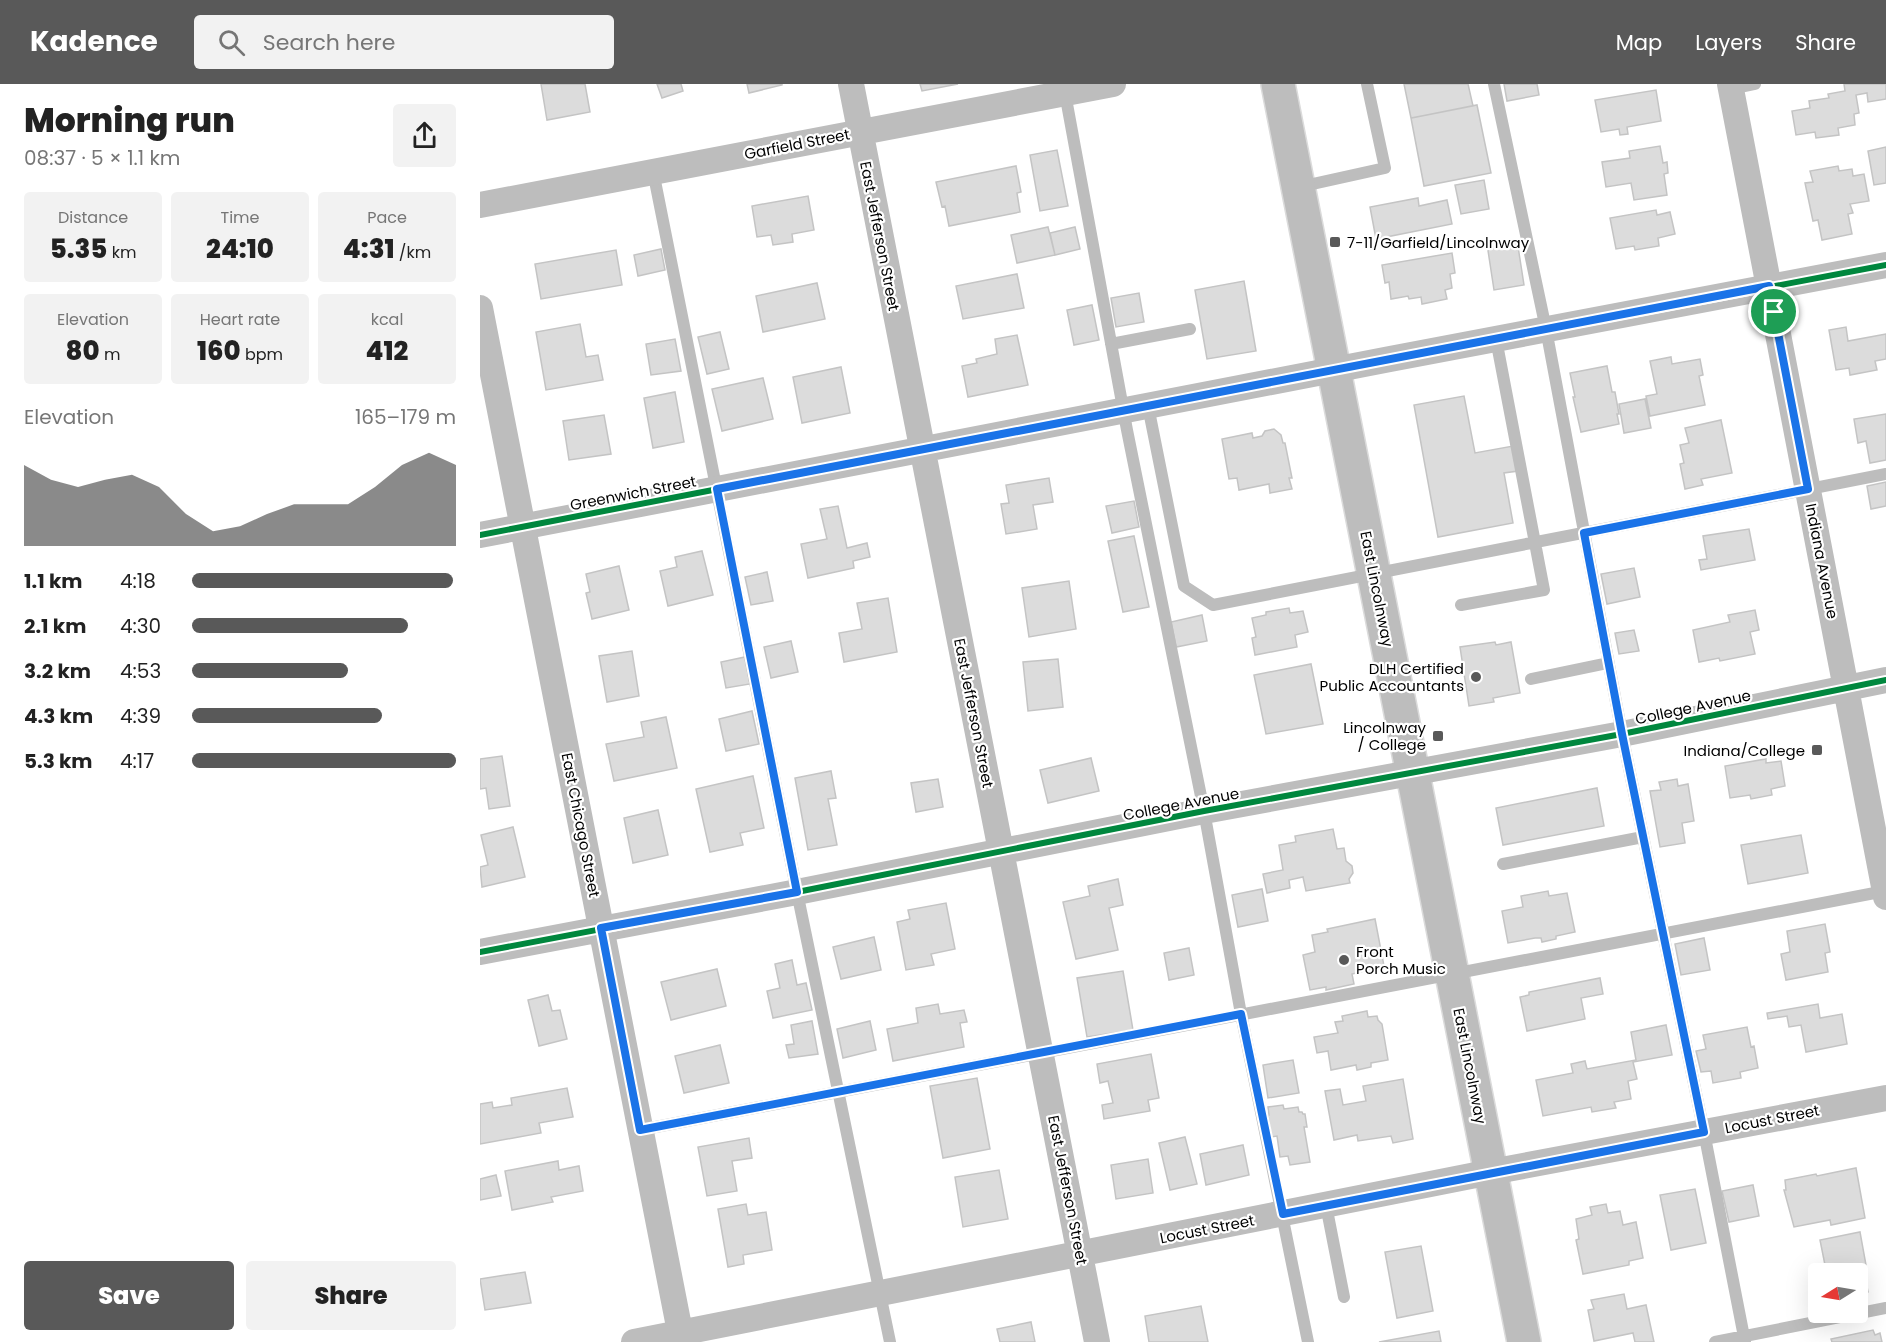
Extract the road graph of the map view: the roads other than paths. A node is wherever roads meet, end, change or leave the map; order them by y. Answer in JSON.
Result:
{"nodes":[{"id":1,"x":851,"y":84,"type":"edge"},
{"id":2,"x":1113,"y":84,"type":"edge"},
{"id":3,"x":1278,"y":84,"type":"edge"},
{"id":4,"x":1367,"y":84,"type":"edge"},
{"id":5,"x":1494,"y":84,"type":"edge"},
{"id":6,"x":1739,"y":86,"type":"edge"},
{"id":7,"x":1065,"y":93,"type":"junction"},
{"id":8,"x":860,"y":132,"type":"junction"},
{"id":9,"x":654,"y":171,"type":"junction"},
{"id":10,"x":1298,"y":187,"type":"junction"},
{"id":11,"x":480,"y":204,"type":"edge"},
{"id":12,"x":1886,"y":265,"type":"edge"},
{"id":13,"x":1769,"y":286,"type":"junction"},
{"id":14,"x":480,"y":308,"type":"edge"},
{"id":15,"x":1190,"y":329,"type":"dead end"},
{"id":16,"x":1546,"y":329,"type":"junction"},
{"id":17,"x":1496,"y":339,"type":"junction"},
{"id":18,"x":1111,"y":344,"type":"junction"},
{"id":19,"x":1334,"y":370,"type":"junction"},
{"id":20,"x":1148,"y":406,"type":"junction"},
{"id":21,"x":1123,"y":411,"type":"junction"},
{"id":22,"x":922,"y":449,"type":"junction"},
{"id":23,"x":1886,"y":474,"type":"edge"},
{"id":24,"x":717,"y":489,"type":"junction"},
{"id":25,"x":1808,"y":489,"type":"junction"},
{"id":26,"x":523,"y":526,"type":"junction"},
{"id":27,"x":1584,"y":533,"type":"junction"},
{"id":28,"x":480,"y":535,"type":"edge"},
{"id":29,"x":1535,"y":543,"type":"junction"},
{"id":30,"x":1374,"y":574,"type":"junction"},
{"id":31,"x":1461,"y":605,"type":"dead end"},
{"id":32,"x":1608,"y":663,"type":"junction"},
{"id":33,"x":1531,"y":679,"type":"dead end"},
{"id":34,"x":1886,"y":680,"type":"edge"},
{"id":35,"x":1846,"y":687,"type":"junction"},
{"id":36,"x":1622,"y":734,"type":"junction"},
{"id":37,"x":1413,"y":772,"type":"junction"},
{"id":38,"x":1204,"y":811,"type":"junction"},
{"id":39,"x":1643,"y":837,"type":"junction"},
{"id":40,"x":1001,"y":852,"type":"junction"},
{"id":41,"x":1503,"y":864,"type":"dead end"},
{"id":42,"x":797,"y":892,"type":"junction"},
{"id":43,"x":1885,"y":894,"type":"edge"},
{"id":44,"x":601,"y":928,"type":"junction"},
{"id":45,"x":1663,"y":934,"type":"junction"},
{"id":46,"x":480,"y":952,"type":"edge"},
{"id":47,"x":1452,"y":974,"type":"junction"},
{"id":48,"x":1241,"y":1014,"type":"junction"},
{"id":49,"x":1041,"y":1053,"type":"junction"},
{"id":50,"x":839,"y":1091,"type":"junction"},
{"id":51,"x":1886,"y":1098,"type":"edge"},
{"id":52,"x":640,"y":1130,"type":"junction"},
{"id":53,"x":1704,"y":1132,"type":"junction"},
{"id":54,"x":1491,"y":1172,"type":"junction"},
{"id":55,"x":1326,"y":1205,"type":"junction"},
{"id":56,"x":1283,"y":1214,"type":"junction"},
{"id":57,"x":1080,"y":1254,"type":"junction"},
{"id":58,"x":881,"y":1293,"type":"junction"},
{"id":59,"x":1344,"y":1297,"type":"dead end"},
{"id":60,"x":1886,"y":1308,"type":"edge"},
{"id":61,"x":681,"y":1338,"type":"edge"},
{"id":62,"x":1745,"y":1339,"type":"edge"},
{"id":63,"x":634,"y":1342,"type":"edge"},
{"id":64,"x":890,"y":1342,"type":"edge"},
{"id":65,"x":1098,"y":1342,"type":"edge"},
{"id":66,"x":1308,"y":1342,"type":"edge"},
{"id":67,"x":1524,"y":1342,"type":"edge"},
{"id":68,"x":1715,"y":1342,"type":"edge"}],
"edges":[{"from":1,"to":8,"type":"street","name":"East Jefferson Street"},
{"from":2,"to":7,"type":"street","name":"Garfield Street"},
{"from":3,"to":10,"type":"main road","name":"East Lincolnway"},
{"from":4,"to":10,"type":"lane"},
{"from":5,"to":16,"type":"lane"},
{"from":6,"to":13,"type":"street","name":"Indiana Avenue"},
{"from":7,"to":8,"type":"street","name":"Garfield Street"},
{"from":7,"to":18,"type":"lane"},
{"from":8,"to":9,"type":"street","name":"Garfield Street"},
{"from":8,"to":22,"type":"street","name":"East Jefferson Street"},
{"from":9,"to":11,"type":"street","name":"Garfield Street"},
{"from":9,"to":24,"type":"lane"},
{"from":10,"to":19,"type":"main road","name":"East Lincolnway"},
{"from":12,"to":13,"type":"street","name":"Greenwich Street"},
{"from":13,"to":16,"type":"street","name":"Greenwich Street"},
{"from":13,"to":25,"type":"street","name":"Indiana Avenue"},
{"from":14,"to":26,"type":"street","name":"East Chicago Street"},
{"from":15,"to":18,"type":"lane"},
{"from":16,"to":17,"type":"street","name":"Greenwich Street"},
{"from":16,"to":27,"type":"lane"},
{"from":17,"to":19,"type":"street","name":"Greenwich Street"},
{"from":17,"to":29,"type":"lane"},
{"from":18,"to":21,"type":"lane"},
{"from":19,"to":20,"type":"street","name":"Greenwich Street"},
{"from":19,"to":30,"type":"main road","name":"East Lincolnway"},
{"from":20,"to":21,"type":"street","name":"Greenwich Street"},
{"from":20,"to":30,"type":"lane"},
{"from":21,"to":22,"type":"street","name":"Greenwich Street"},
{"from":21,"to":38,"type":"lane"},
{"from":22,"to":24,"type":"street","name":"Greenwich Street"},
{"from":22,"to":40,"type":"street","name":"East Jefferson Street"},
{"from":23,"to":25,"type":"lane"},
{"from":24,"to":26,"type":"street","name":"Greenwich Street"},
{"from":24,"to":42,"type":"lane"},
{"from":25,"to":27,"type":"lane"},
{"from":25,"to":35,"type":"street","name":"Indiana Avenue"},
{"from":26,"to":28,"type":"street","name":"Greenwich Street"},
{"from":26,"to":44,"type":"street","name":"East Chicago Street"},
{"from":27,"to":29,"type":"lane"},
{"from":27,"to":32,"type":"lane"},
{"from":29,"to":30,"type":"lane"},
{"from":29,"to":31,"type":"lane"},
{"from":30,"to":37,"type":"main road","name":"East Lincolnway"},
{"from":32,"to":33,"type":"lane"},
{"from":32,"to":36,"type":"lane"},
{"from":34,"to":35,"type":"street","name":"College Avenue"},
{"from":35,"to":36,"type":"street","name":"College Avenue"},
{"from":35,"to":43,"type":"street","name":"Indiana Avenue"},
{"from":36,"to":37,"type":"street","name":"College Avenue"},
{"from":36,"to":39,"type":"lane"},
{"from":37,"to":38,"type":"street","name":"College Avenue"},
{"from":37,"to":47,"type":"main road","name":"East Lincolnway"},
{"from":38,"to":40,"type":"street","name":"College Avenue"},
{"from":38,"to":48,"type":"lane"},
{"from":39,"to":41,"type":"lane"},
{"from":39,"to":45,"type":"lane"},
{"from":40,"to":42,"type":"street","name":"College Avenue"},
{"from":40,"to":49,"type":"street","name":"East Jefferson Street"},
{"from":42,"to":44,"type":"street","name":"College Avenue"},
{"from":42,"to":50,"type":"lane"},
{"from":43,"to":45,"type":"lane"},
{"from":44,"to":46,"type":"street","name":"College Avenue"},
{"from":44,"to":52,"type":"street","name":"East Chicago Street"},
{"from":45,"to":47,"type":"lane"},
{"from":45,"to":53,"type":"lane"},
{"from":47,"to":48,"type":"lane"},
{"from":47,"to":54,"type":"main road","name":"East Lincolnway"},
{"from":48,"to":49,"type":"lane"},
{"from":48,"to":56,"type":"lane"},
{"from":49,"to":50,"type":"lane"},
{"from":49,"to":57,"type":"street","name":"East Jefferson Street"},
{"from":50,"to":52,"type":"lane"},
{"from":50,"to":58,"type":"lane"},
{"from":51,"to":53,"type":"street","name":"Locust Street"},
{"from":52,"to":61,"type":"street","name":"East Chicago Street"},
{"from":53,"to":54,"type":"street","name":"Locust Street"},
{"from":53,"to":62,"type":"lane"},
{"from":54,"to":55,"type":"street","name":"Locust Street"},
{"from":54,"to":67,"type":"main road","name":"East Lincolnway"},
{"from":55,"to":56,"type":"street","name":"Locust Street"},
{"from":55,"to":59,"type":"lane"},
{"from":56,"to":57,"type":"street","name":"Locust Street"},
{"from":56,"to":66,"type":"lane"},
{"from":57,"to":58,"type":"street","name":"Locust Street"},
{"from":57,"to":65,"type":"street","name":"East Jefferson Street"},
{"from":58,"to":61,"type":"street","name":"Locust Street"},
{"from":58,"to":64,"type":"lane"},
{"from":60,"to":62,"type":"lane"},
{"from":61,"to":63,"type":"street","name":"Locust Street"},
{"from":62,"to":68,"type":"lane"}]}
